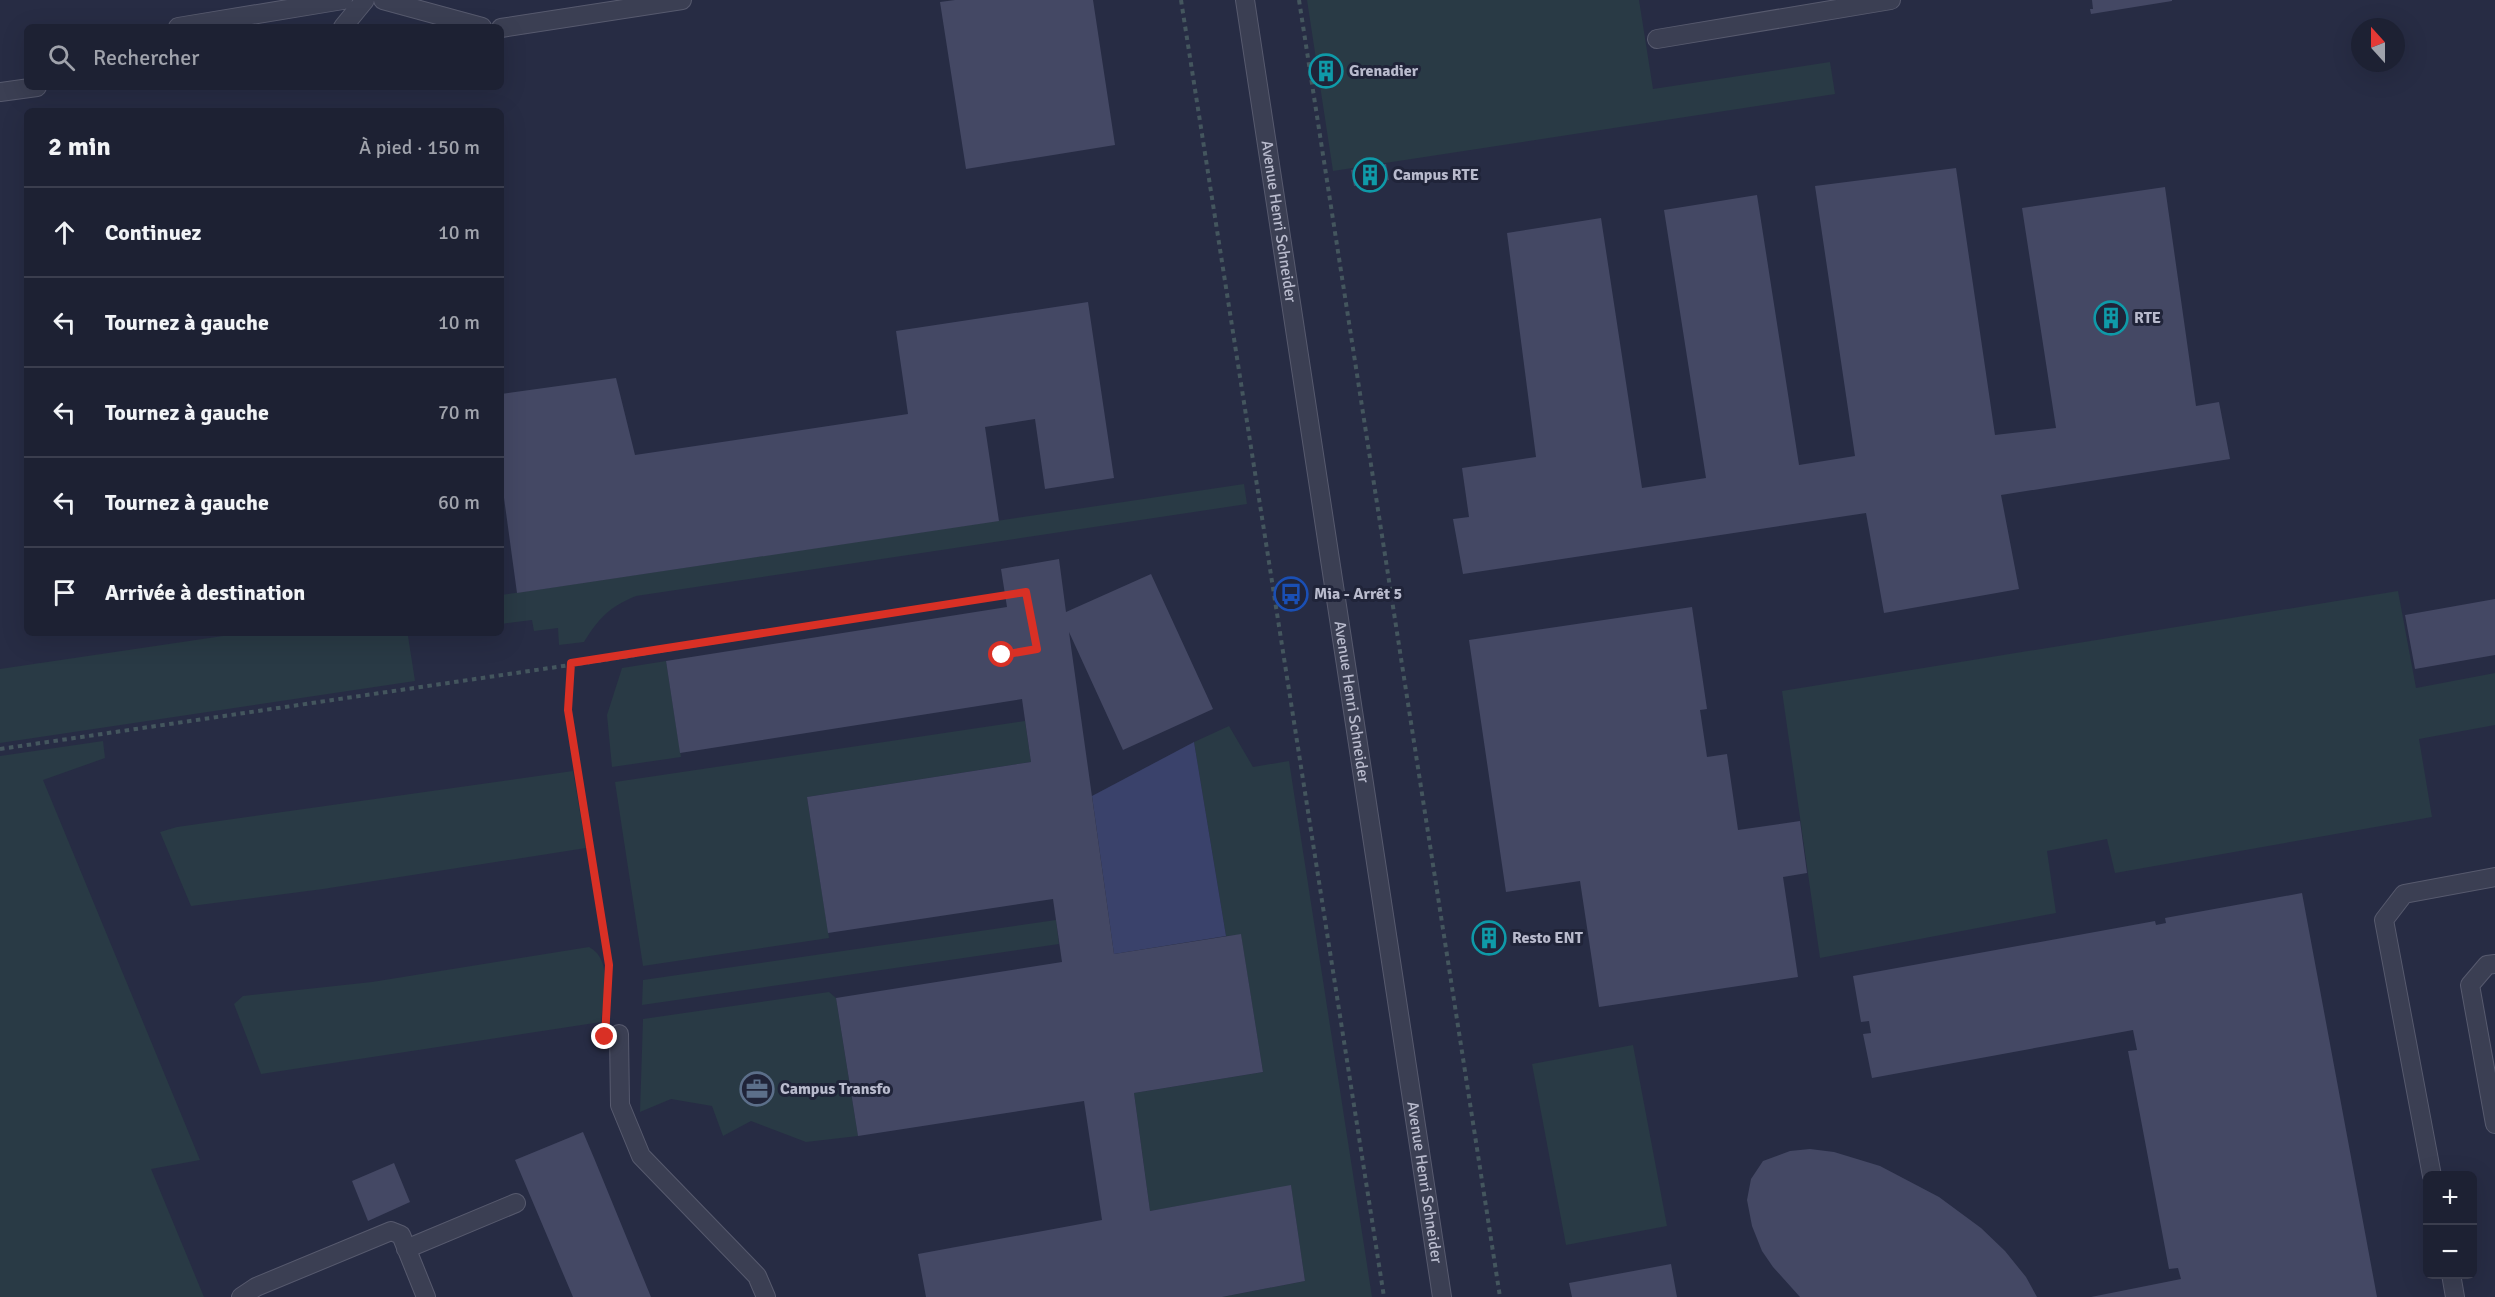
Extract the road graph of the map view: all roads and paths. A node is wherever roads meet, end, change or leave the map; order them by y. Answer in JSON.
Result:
{"nodes":[{"id":1,"x":342,"y":0,"type":"edge"},
{"id":2,"x":365,"y":0,"type":"edge"},
{"id":3,"x":383,"y":0,"type":"edge"},
{"id":4,"x":682,"y":0,"type":"edge"},
{"id":5,"x":1181,"y":0,"type":"edge"},
{"id":6,"x":1245,"y":0,"type":"edge"},
{"id":7,"x":1299,"y":0,"type":"edge"},
{"id":8,"x":1891,"y":0,"type":"edge"},
{"id":9,"x":1826,"y":5,"type":"edge"},
{"id":10,"x":196,"y":24,"type":"edge"},
{"id":11,"x":346,"y":24,"type":"edge"},
{"id":12,"x":471,"y":24,"type":"edge"},
{"id":13,"x":504,"y":28,"type":"edge"},
{"id":14,"x":1657,"y":39,"type":"dead end"},
{"id":15,"x":24,"y":87,"type":"edge"},
{"id":16,"x":0,"y":92,"type":"edge"},
{"id":17,"x":1002,"y":655,"type":"dead end"},
{"id":18,"x":571,"y":663,"type":"junction"},
{"id":19,"x":0,"y":749,"type":"edge"},
{"id":20,"x":2495,"y":877,"type":"edge"},
{"id":21,"x":2495,"y":964,"type":"edge"},
{"id":22,"x":606,"y":1017,"type":"dead end"},
{"id":23,"x":619,"y":1034,"type":"dead end"},
{"id":24,"x":2495,"y":1124,"type":"edge"},
{"id":25,"x":2431,"y":1171,"type":"edge"},
{"id":26,"x":516,"y":1203,"type":"dead end"},
{"id":27,"x":406,"y":1249,"type":"junction"},
{"id":28,"x":2452,"y":1279,"type":"edge"},
{"id":29,"x":241,"y":1297,"type":"edge"},
{"id":30,"x":426,"y":1297,"type":"edge"},
{"id":31,"x":766,"y":1297,"type":"edge"},
{"id":32,"x":1384,"y":1297,"type":"edge"},
{"id":33,"x":1442,"y":1297,"type":"edge"},
{"id":34,"x":1500,"y":1297,"type":"edge"},
{"id":35,"x":2455,"y":1297,"type":"edge"}],
"edges":[{"from":1,"to":10,"type":"street"},
{"from":2,"to":11,"type":"street"},
{"from":3,"to":12,"type":"street"},
{"from":4,"to":13,"type":"street"},
{"from":5,"to":32,"type":"path"},
{"from":6,"to":33,"type":"street","name":"Avenue Henri Schneider"},
{"from":7,"to":34,"type":"path"},
{"from":8,"to":9,"type":"street"},
{"from":9,"to":14,"type":"street"},
{"from":15,"to":16,"type":"street"},
{"from":17,"to":18,"type":"path"},
{"from":18,"to":19,"type":"path"},
{"from":18,"to":22,"type":"path"},
{"from":20,"to":25,"type":"street"},
{"from":21,"to":24,"type":"street"},
{"from":23,"to":31,"type":"street"},
{"from":26,"to":27,"type":"street"},
{"from":27,"to":29,"type":"street"},
{"from":27,"to":30,"type":"street"},
{"from":28,"to":35,"type":"street"}]}
